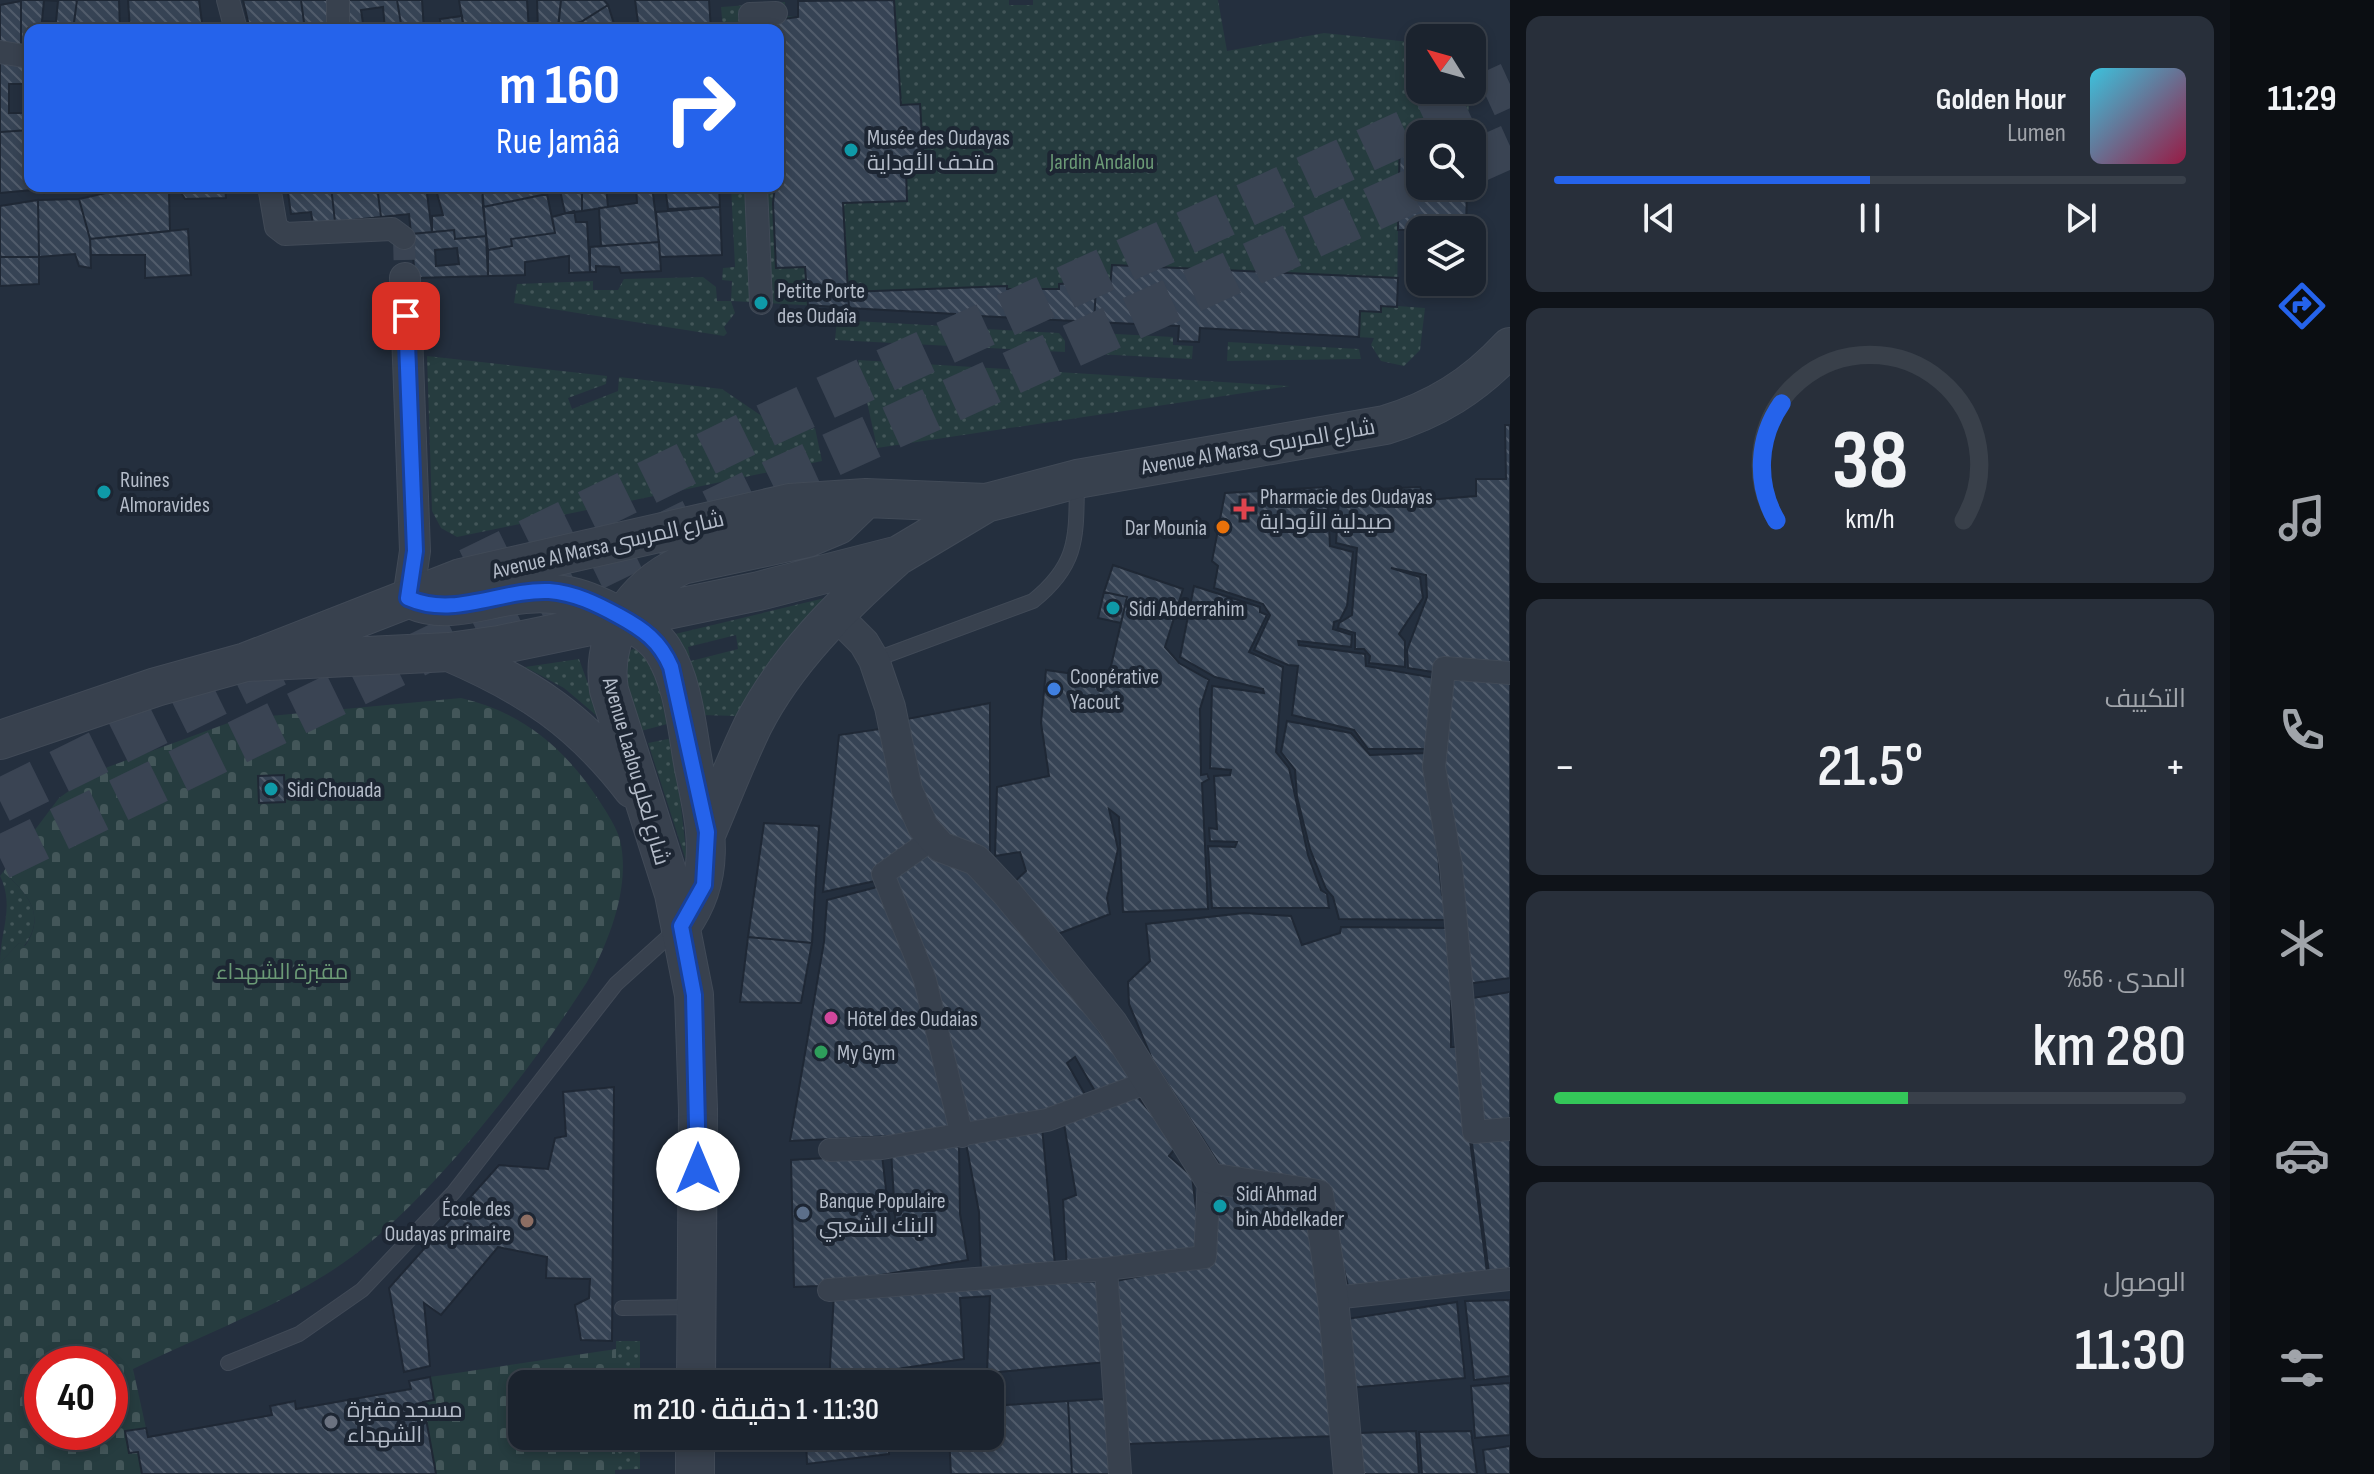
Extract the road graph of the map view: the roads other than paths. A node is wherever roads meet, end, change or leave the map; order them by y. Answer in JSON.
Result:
{"nodes":[{"id":1,"x":228,"y":0,"type":"edge"},
{"id":2,"x":338,"y":0,"type":"edge"},
{"id":3,"x":776,"y":13,"type":"dead end"},
{"id":4,"x":234,"y":24,"type":"edge"},
{"id":5,"x":338,"y":24,"type":"edge"},
{"id":6,"x":751,"y":24,"type":"edge"},
{"id":7,"x":0,"y":52,"type":"edge"},
{"id":8,"x":24,"y":56,"type":"edge"},
{"id":9,"x":270,"y":192,"type":"edge"},
{"id":10,"x":756,"y":192,"type":"edge"},
{"id":11,"x":404,"y":238,"type":"dead end"},
{"id":12,"x":405,"y":278,"type":"tunnel mouth"},
{"id":13,"x":761,"y":303,"type":"dead end"},
{"id":14,"x":1506,"y":360,"type":"edge"},
{"id":15,"x":1077,"y":479,"type":"junction"},
{"id":16,"x":866,"y":498,"type":"junction"},
{"id":17,"x":986,"y":503,"type":"junction"},
{"id":18,"x":899,"y":555,"type":"junction"},
{"id":19,"x":408,"y":598,"type":"junction"},
{"id":20,"x":836,"y":615,"type":"junction"},
{"id":21,"x":623,"y":618,"type":"junction"},
{"id":22,"x":449,"y":652,"type":"junction"},
{"id":23,"x":874,"y":660,"type":"junction"},
{"id":24,"x":246,"y":662,"type":"junction"},
{"id":25,"x":1510,"y":673,"type":"edge"},
{"id":26,"x":0,"y":740,"type":"edge"},
{"id":27,"x":645,"y":804,"type":"junction"},
{"id":28,"x":707,"y":832,"type":"junction"},
{"id":29,"x":932,"y":839,"type":"junction"},
{"id":30,"x":681,"y":926,"type":"junction"},
{"id":31,"x":1148,"y":1082,"type":"junction"},
{"id":32,"x":1510,"y":1129,"type":"edge"},
{"id":33,"x":962,"y":1136,"type":"junction"},
{"id":34,"x":830,"y":1150,"type":"dead end"},
{"id":35,"x":1209,"y":1178,"type":"junction"},
{"id":36,"x":1106,"y":1269,"type":"junction"},
{"id":37,"x":1510,"y":1279,"type":"edge"},
{"id":38,"x":829,"y":1290,"type":"dead end"},
{"id":39,"x":1333,"y":1298,"type":"junction"},
{"id":40,"x":696,"y":1307,"type":"junction"},
{"id":41,"x":622,"y":1308,"type":"dead end"},
{"id":42,"x":228,"y":1363,"type":"dead end"},
{"id":43,"x":696,"y":1370,"type":"edge"},
{"id":44,"x":695,"y":1450,"type":"edge"},
{"id":45,"x":695,"y":1474,"type":"edge"},
{"id":46,"x":1120,"y":1474,"type":"edge"},
{"id":47,"x":1349,"y":1474,"type":"edge"}],
"edges":[{"from":1,"to":4,"type":"street"},
{"from":2,"to":5,"type":"street"},
{"from":3,"to":6,"type":"street"},
{"from":7,"to":8,"type":"street"},
{"from":9,"to":11,"type":"street"},
{"from":10,"to":13,"type":"street"},
{"from":12,"to":19,"type":"street"},
{"from":14,"to":15,"type":"street","name":"Avenue Al Marsa شارع المرسى"},
{"from":15,"to":17,"type":"street","name":"Avenue Al Marsa شارع المرسى"},
{"from":15,"to":23,"type":"lane"},
{"from":16,"to":17,"type":"street","name":"Avenue Al Marsa شارع المرسى"},
{"from":16,"to":19,"type":"street","name":"Avenue Al Marsa شارع المرسى"},
{"from":16,"to":21,"type":"street","name":"Avenue Laalou شارع لعلو"},
{"from":17,"to":18,"type":"street","name":"Avenue Al Marsa شارع المرسى"},
{"from":18,"to":20,"type":"street"},
{"from":18,"to":21,"type":"street","name":"Avenue Al Marsa شارع المرسى"},
{"from":19,"to":21,"type":"street","name":"Avenue Laalou شارع لعلو"},
{"from":19,"to":24,"type":"street","name":"Avenue Al Marsa شارع المرسى"},
{"from":20,"to":23,"type":"street"},
{"from":20,"to":28,"type":"street"},
{"from":21,"to":22,"type":"street","name":"Avenue Al Marsa شارع المرسى"},
{"from":21,"to":27,"type":"street","name":"Avenue Laalou شارع لعلو"},
{"from":21,"to":28,"type":"street","name":"Avenue Laalou شارع لعلو"},
{"from":22,"to":24,"type":"street","name":"Avenue Al Marsa شارع المرسى"},
{"from":22,"to":27,"type":"street"},
{"from":23,"to":29,"type":"street"},
{"from":24,"to":26,"type":"street","name":"Avenue Al Marsa شارع المرسى"},
{"from":25,"to":32,"type":"street"},
{"from":27,"to":30,"type":"street","name":"Avenue Laalou شارع لعلو"},
{"from":28,"to":30,"type":"street","name":"Avenue Laalou شارع لعلو"},
{"from":29,"to":31,"type":"street"},
{"from":29,"to":33,"type":"street"},
{"from":30,"to":40,"type":"street","name":"Avenue Laalou شارع لعلو"},
{"from":30,"to":42,"type":"lane"},
{"from":31,"to":33,"type":"street"},
{"from":31,"to":35,"type":"street"},
{"from":33,"to":34,"type":"street"},
{"from":35,"to":36,"type":"street"},
{"from":35,"to":39,"type":"street"},
{"from":36,"to":38,"type":"street"},
{"from":36,"to":46,"type":"street"},
{"from":37,"to":39,"type":"street"},
{"from":39,"to":47,"type":"street"},
{"from":40,"to":41,"type":"lane"},
{"from":40,"to":43,"type":"street","name":"Avenue Laalou شارع لعلو"},
{"from":44,"to":45,"type":"street"}]}
